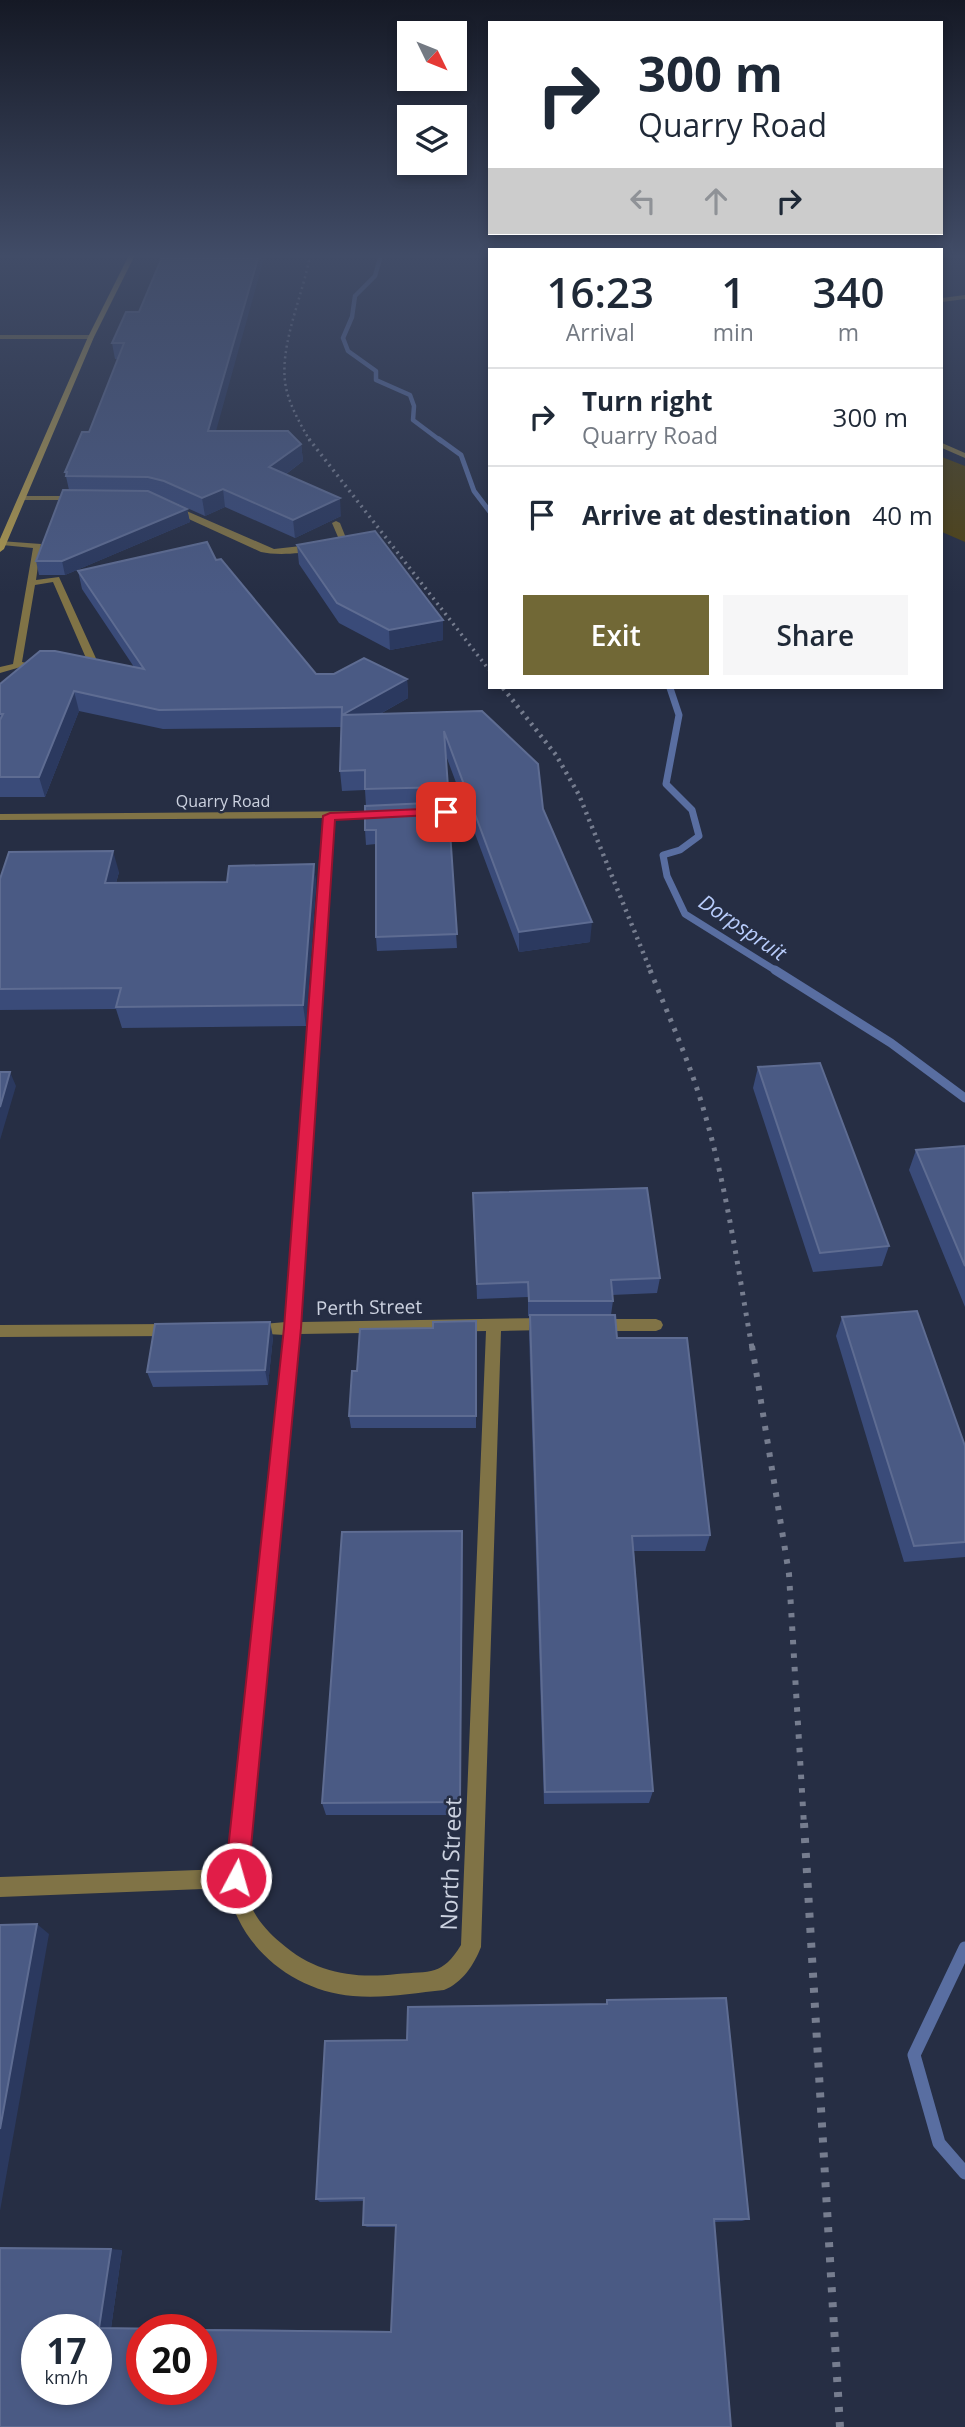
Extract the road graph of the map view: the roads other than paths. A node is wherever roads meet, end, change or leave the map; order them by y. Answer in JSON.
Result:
{"nodes":[{"id":1,"x":78,"y":368,"type":"edge"},
{"id":2,"x":943,"y":445,"type":"edge"},
{"id":3,"x":965,"y":456,"type":"edge"},
{"id":4,"x":22,"y":498,"type":"junction"},
{"id":5,"x":85,"y":498,"type":"edge"},
{"id":6,"x":163,"y":503,"type":"edge"},
{"id":7,"x":336,"y":523,"type":"edge"},
{"id":8,"x":2,"y":541,"type":"edge"},
{"id":9,"x":33,"y":583,"type":"junction"},
{"id":10,"x":17,"y":664,"type":"junction"},
{"id":11,"x":43,"y":665,"type":"edge"},
{"id":12,"x":81,"y":665,"type":"edge"},
{"id":13,"x":93,"y":666,"type":"junction"},
{"id":14,"x":0,"y":670,"type":"edge"},
{"id":15,"x":106,"y":670,"type":"edge"},
{"id":16,"x":394,"y":814,"type":"edge"},
{"id":17,"x":330,"y":816,"type":"junction"},
{"id":18,"x":0,"y":817,"type":"edge"},
{"id":19,"x":494,"y":1324,"type":"junction"},
{"id":20,"x":562,"y":1324,"type":"edge"},
{"id":21,"x":588,"y":1325,"type":"edge"},
{"id":22,"x":656,"y":1325,"type":"dead end"},
{"id":23,"x":293,"y":1328,"type":"junction"},
{"id":24,"x":181,"y":1329,"type":"edge"},
{"id":25,"x":237,"y":1329,"type":"edge"},
{"id":26,"x":0,"y":1332,"type":"edge"},
{"id":27,"x":236,"y":1878,"type":"junction"},
{"id":28,"x":0,"y":1887,"type":"edge"}],
"edges":[{"from":1,"to":4,"type":"street"},
{"from":2,"to":3,"type":"street"},
{"from":4,"to":5,"type":"street"},
{"from":4,"to":8,"type":"street"},
{"from":6,"to":7,"type":"street"},
{"from":8,"to":9,"type":"street"},
{"from":9,"to":10,"type":"street"},
{"from":9,"to":13,"type":"street"},
{"from":10,"to":11,"type":"street"},
{"from":10,"to":14,"type":"street"},
{"from":12,"to":13,"type":"street"},
{"from":13,"to":15,"type":"street"},
{"from":16,"to":17,"type":"street","name":"Quarry Road"},
{"from":17,"to":18,"type":"street","name":"Quarry Road"},
{"from":17,"to":23,"type":"street"},
{"from":19,"to":20,"type":"street","name":"Perth Street"},
{"from":19,"to":23,"type":"street","name":"Perth Street"},
{"from":19,"to":27,"type":"street","name":"North Street"},
{"from":21,"to":22,"type":"street"},
{"from":23,"to":25,"type":"street","name":"Perth Street"},
{"from":23,"to":27,"type":"street"},
{"from":24,"to":26,"type":"street"},
{"from":27,"to":28,"type":"street"}]}
